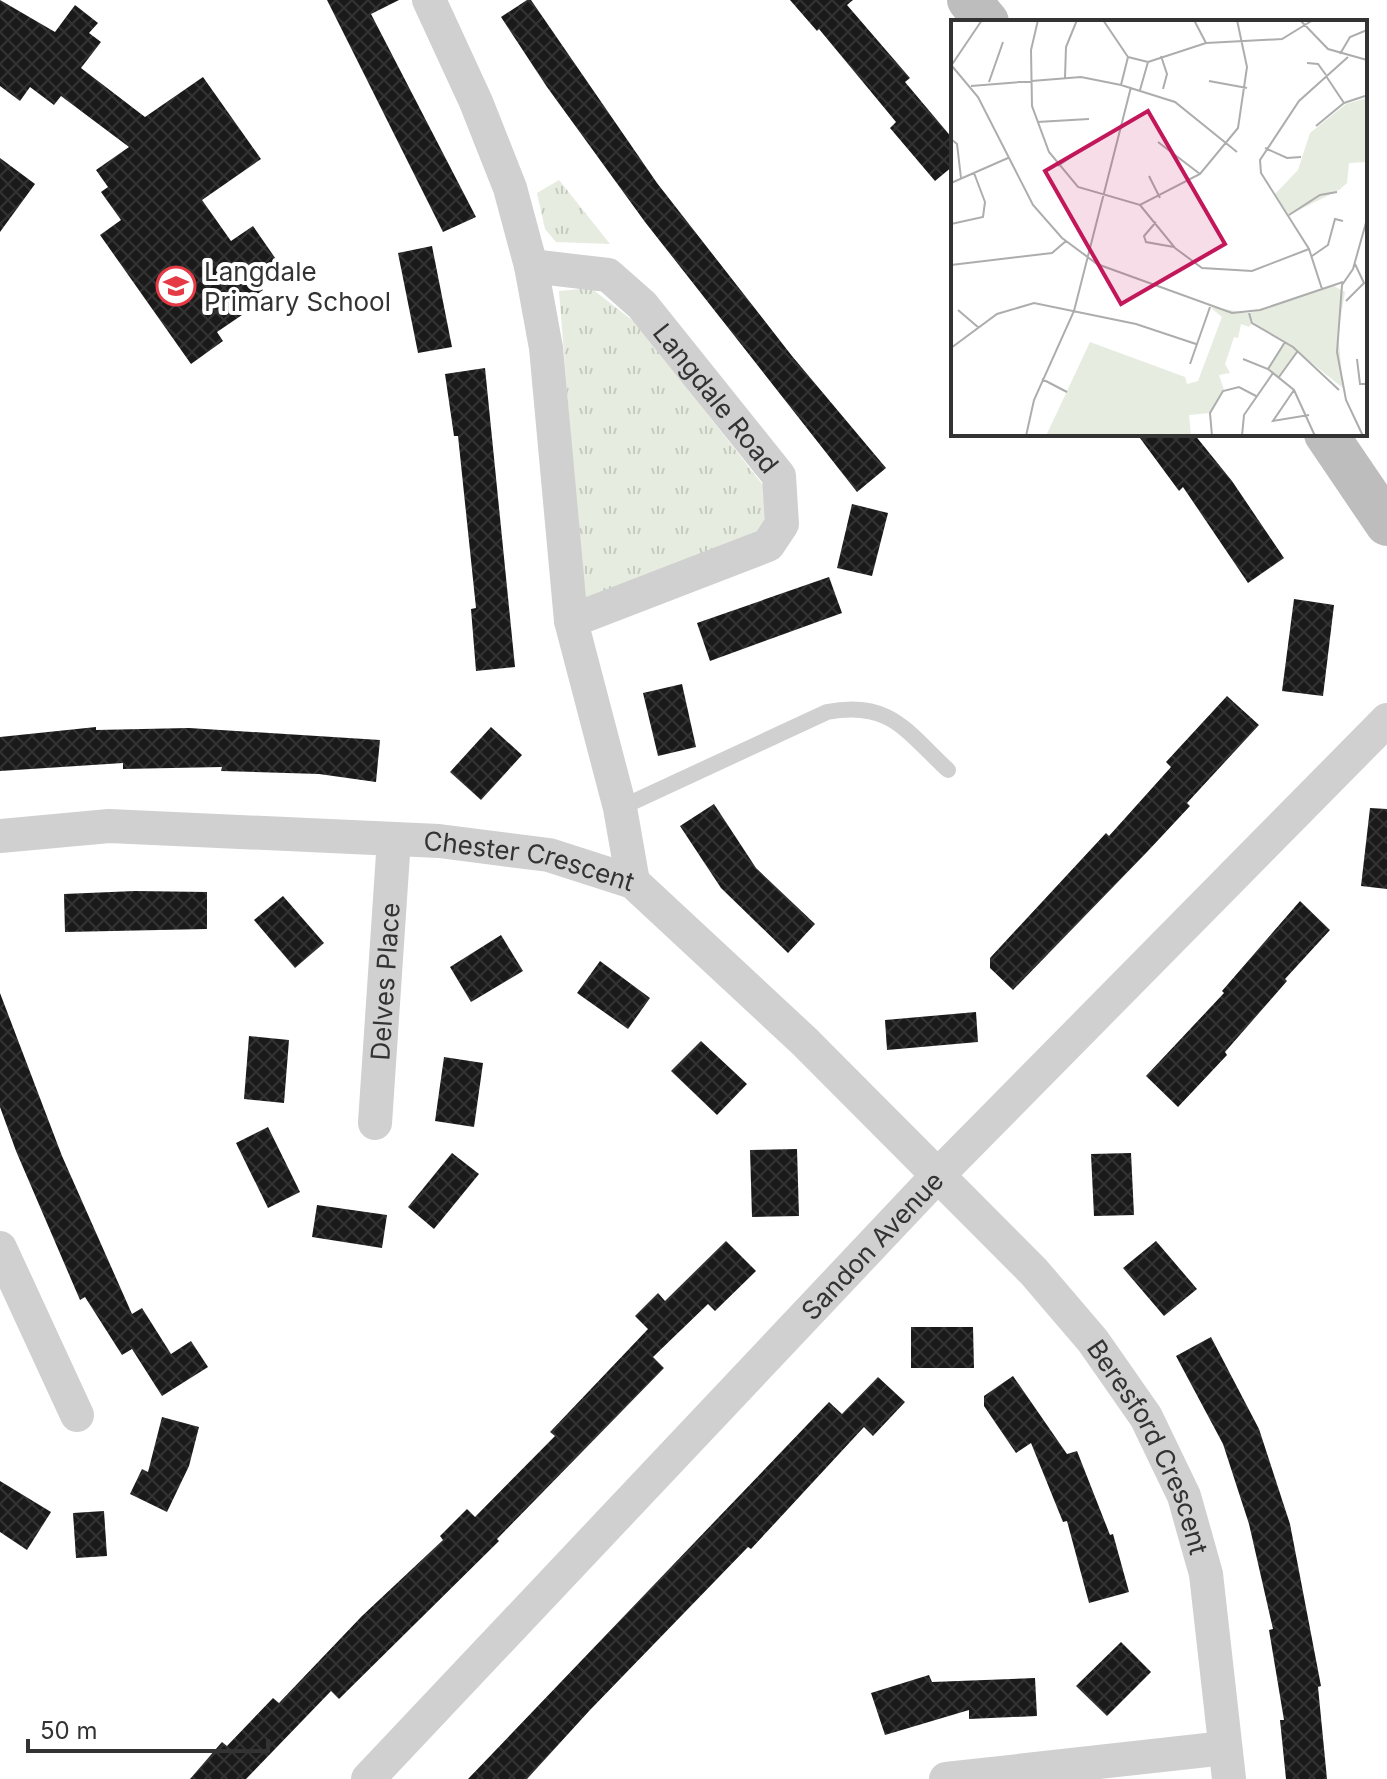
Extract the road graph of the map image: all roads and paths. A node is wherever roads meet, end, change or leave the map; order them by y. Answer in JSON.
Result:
{"nodes":[{"id":1,"x":429,"y":0,"type":"edge"},
{"id":2,"x":969,"y":0,"type":"edge"},
{"id":3,"x":985,"y":20,"type":"edge"},
{"id":4,"x":531,"y":266,"type":"junction"},
{"id":5,"x":1327,"y":436,"type":"edge"},
{"id":6,"x":1387,"y":524,"type":"edge"},
{"id":7,"x":571,"y":621,"type":"junction"},
{"id":8,"x":1387,"y":720,"type":"edge"},
{"id":9,"x":948,"y":770,"type":"dead end"},
{"id":10,"x":620,"y":808,"type":"junction"},
{"id":11,"x":0,"y":836,"type":"edge"},
{"id":12,"x":394,"y":839,"type":"junction"},
{"id":13,"x":633,"y":882,"type":"junction"},
{"id":14,"x":375,"y":1123,"type":"dead end"},
{"id":15,"x":940,"y":1173,"type":"junction"},
{"id":16,"x":0,"y":1248,"type":"edge"},
{"id":17,"x":77,"y":1415,"type":"dead end"},
{"id":18,"x":1227,"y":1763,"type":"edge"},
{"id":19,"x":368,"y":1779,"type":"edge"},
{"id":20,"x":946,"y":1779,"type":"edge"}],
"edges":[{"from":1,"to":4,"type":"street"},
{"from":2,"to":3,"type":"street"},
{"from":4,"to":7,"type":"street"},
{"from":4,"to":7,"type":"street","name":"Langdale Road"},
{"from":5,"to":6,"type":"street"},
{"from":7,"to":10,"type":"street"},
{"from":8,"to":15,"type":"street","name":"Sandon Avenue"},
{"from":9,"to":10,"type":"lane"},
{"from":10,"to":13,"type":"street"},
{"from":11,"to":12,"type":"street","name":"Chester Crescent"},
{"from":12,"to":13,"type":"street","name":"Chester Crescent"},
{"from":12,"to":14,"type":"street","name":"Delves Place"},
{"from":13,"to":15,"type":"street","name":"Chester Crescent"},
{"from":15,"to":18,"type":"street","name":"Beresford Crescent"},
{"from":15,"to":19,"type":"street","name":"Sandon Avenue"},
{"from":16,"to":17,"type":"street"},
{"from":18,"to":20,"type":"street"}]}
